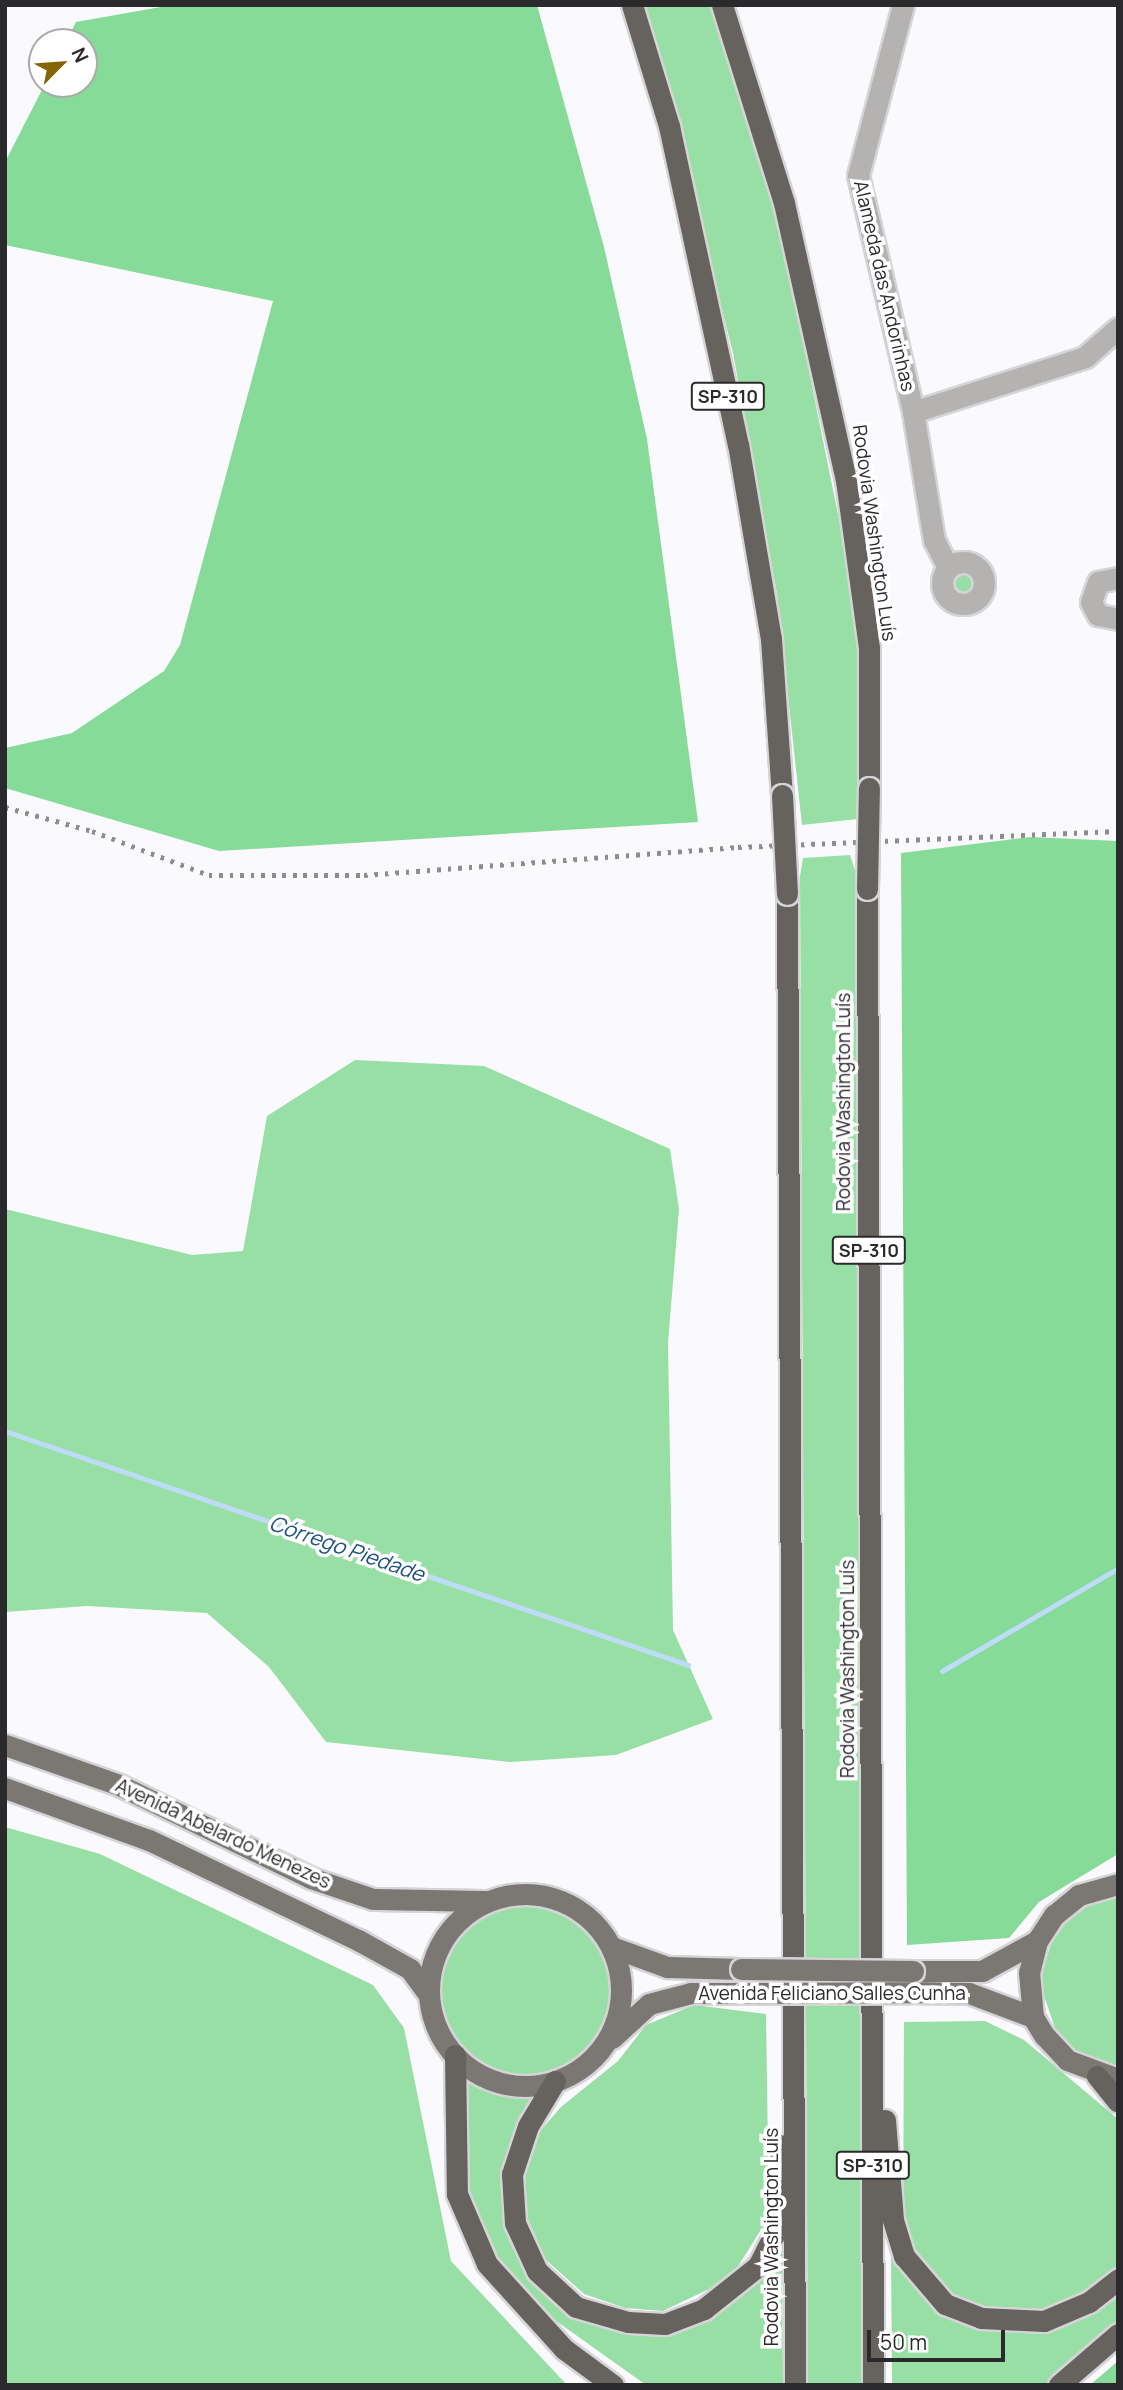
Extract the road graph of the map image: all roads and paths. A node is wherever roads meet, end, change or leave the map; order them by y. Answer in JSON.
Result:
{"nodes":[{"id":1,"x":632,"y":5,"type":"edge"},
{"id":2,"x":722,"y":5,"type":"edge"},
{"id":3,"x":903,"y":5,"type":"edge"},
{"id":4,"x":1118,"y":328,"type":"edge"},
{"id":5,"x":913,"y":412,"type":"junction"},
{"id":6,"x":948,"y":567,"type":"dead end"},
{"id":7,"x":1118,"y":578,"type":"edge"},
{"id":8,"x":1118,"y":619,"type":"edge"},
{"id":9,"x":5,"y":1745,"type":"edge"},
{"id":10,"x":5,"y":1788,"type":"edge"},
{"id":11,"x":1115,"y":1882,"type":"edge"},
{"id":12,"x":486,"y":1901,"type":"junction"},
{"id":13,"x":1037,"y":1941,"type":"junction"},
{"id":14,"x":872,"y":1946,"type":"junction"},
{"id":15,"x":612,"y":1947,"type":"junction"},
{"id":16,"x":794,"y":1951,"type":"junction"},
{"id":17,"x":912,"y":1981,"type":"junction"},
{"id":18,"x":429,"y":1995,"type":"junction"},
{"id":19,"x":1033,"y":2017,"type":"junction"},
{"id":20,"x":603,"y":2047,"type":"junction"},
{"id":21,"x":455,"y":2055,"type":"junction"},
{"id":22,"x":1108,"y":2078,"type":"edge"},
{"id":23,"x":555,"y":2081,"type":"junction"},
{"id":24,"x":1118,"y":2102,"type":"edge"},
{"id":25,"x":1118,"y":2279,"type":"edge"},
{"id":26,"x":1118,"y":2334,"type":"edge"},
{"id":27,"x":613,"y":2385,"type":"edge"},
{"id":28,"x":796,"y":2385,"type":"edge"},
{"id":29,"x":873,"y":2385,"type":"edge"},
{"id":30,"x":1059,"y":2385,"type":"edge"}],
"edges":[{"from":1,"to":16,"type":"highway","name":"Rodovia Washington Luís","number":"SP-310","bridge":true},
{"from":2,"to":14,"type":"highway","name":"Rodovia Washington Luís","number":"SP-310","bridge":true},
{"from":3,"to":5,"type":"street","name":"Alameda das Andorinhas"},
{"from":4,"to":5,"type":"street"},
{"from":5,"to":6,"type":"street","name":"Alameda das Andorinhas"},
{"from":7,"to":8,"type":"street"},
{"from":9,"to":12,"type":"main road","name":"Avenida Abelardo Menezes"},
{"from":10,"to":18,"type":"main road","name":"Avenida Abelardo Menezes"},
{"from":11,"to":13,"type":"main road"},
{"from":12,"to":15,"type":"main road"},
{"from":12,"to":18,"type":"main road"},
{"from":13,"to":17,"type":"main road","name":"Avenida Feliciano Salles Cunha"},
{"from":13,"to":19,"type":"main road"},
{"from":14,"to":25,"type":"highway"},
{"from":14,"to":29,"type":"highway","name":"Rodovia Washington Luís","number":"SP-310"},
{"from":15,"to":17,"type":"main road","name":"Avenida Feliciano Salles Cunha","bridge":true},
{"from":15,"to":20,"type":"main road"},
{"from":16,"to":23,"type":"highway"},
{"from":16,"to":28,"type":"highway","name":"Rodovia Washington Luís","number":"SP-310"},
{"from":17,"to":19,"type":"main road","name":"Avenida Feliciano Salles Cunha"},
{"from":17,"to":20,"type":"main road","name":"Avenida Feliciano Salles Cunha","bridge":true},
{"from":18,"to":21,"type":"main road"},
{"from":19,"to":22,"type":"main road"},
{"from":20,"to":23,"type":"main road"},
{"from":21,"to":23,"type":"main road"},
{"from":21,"to":27,"type":"highway"},
{"from":22,"to":24,"type":"highway"},
{"from":26,"to":30,"type":"highway"}]}
